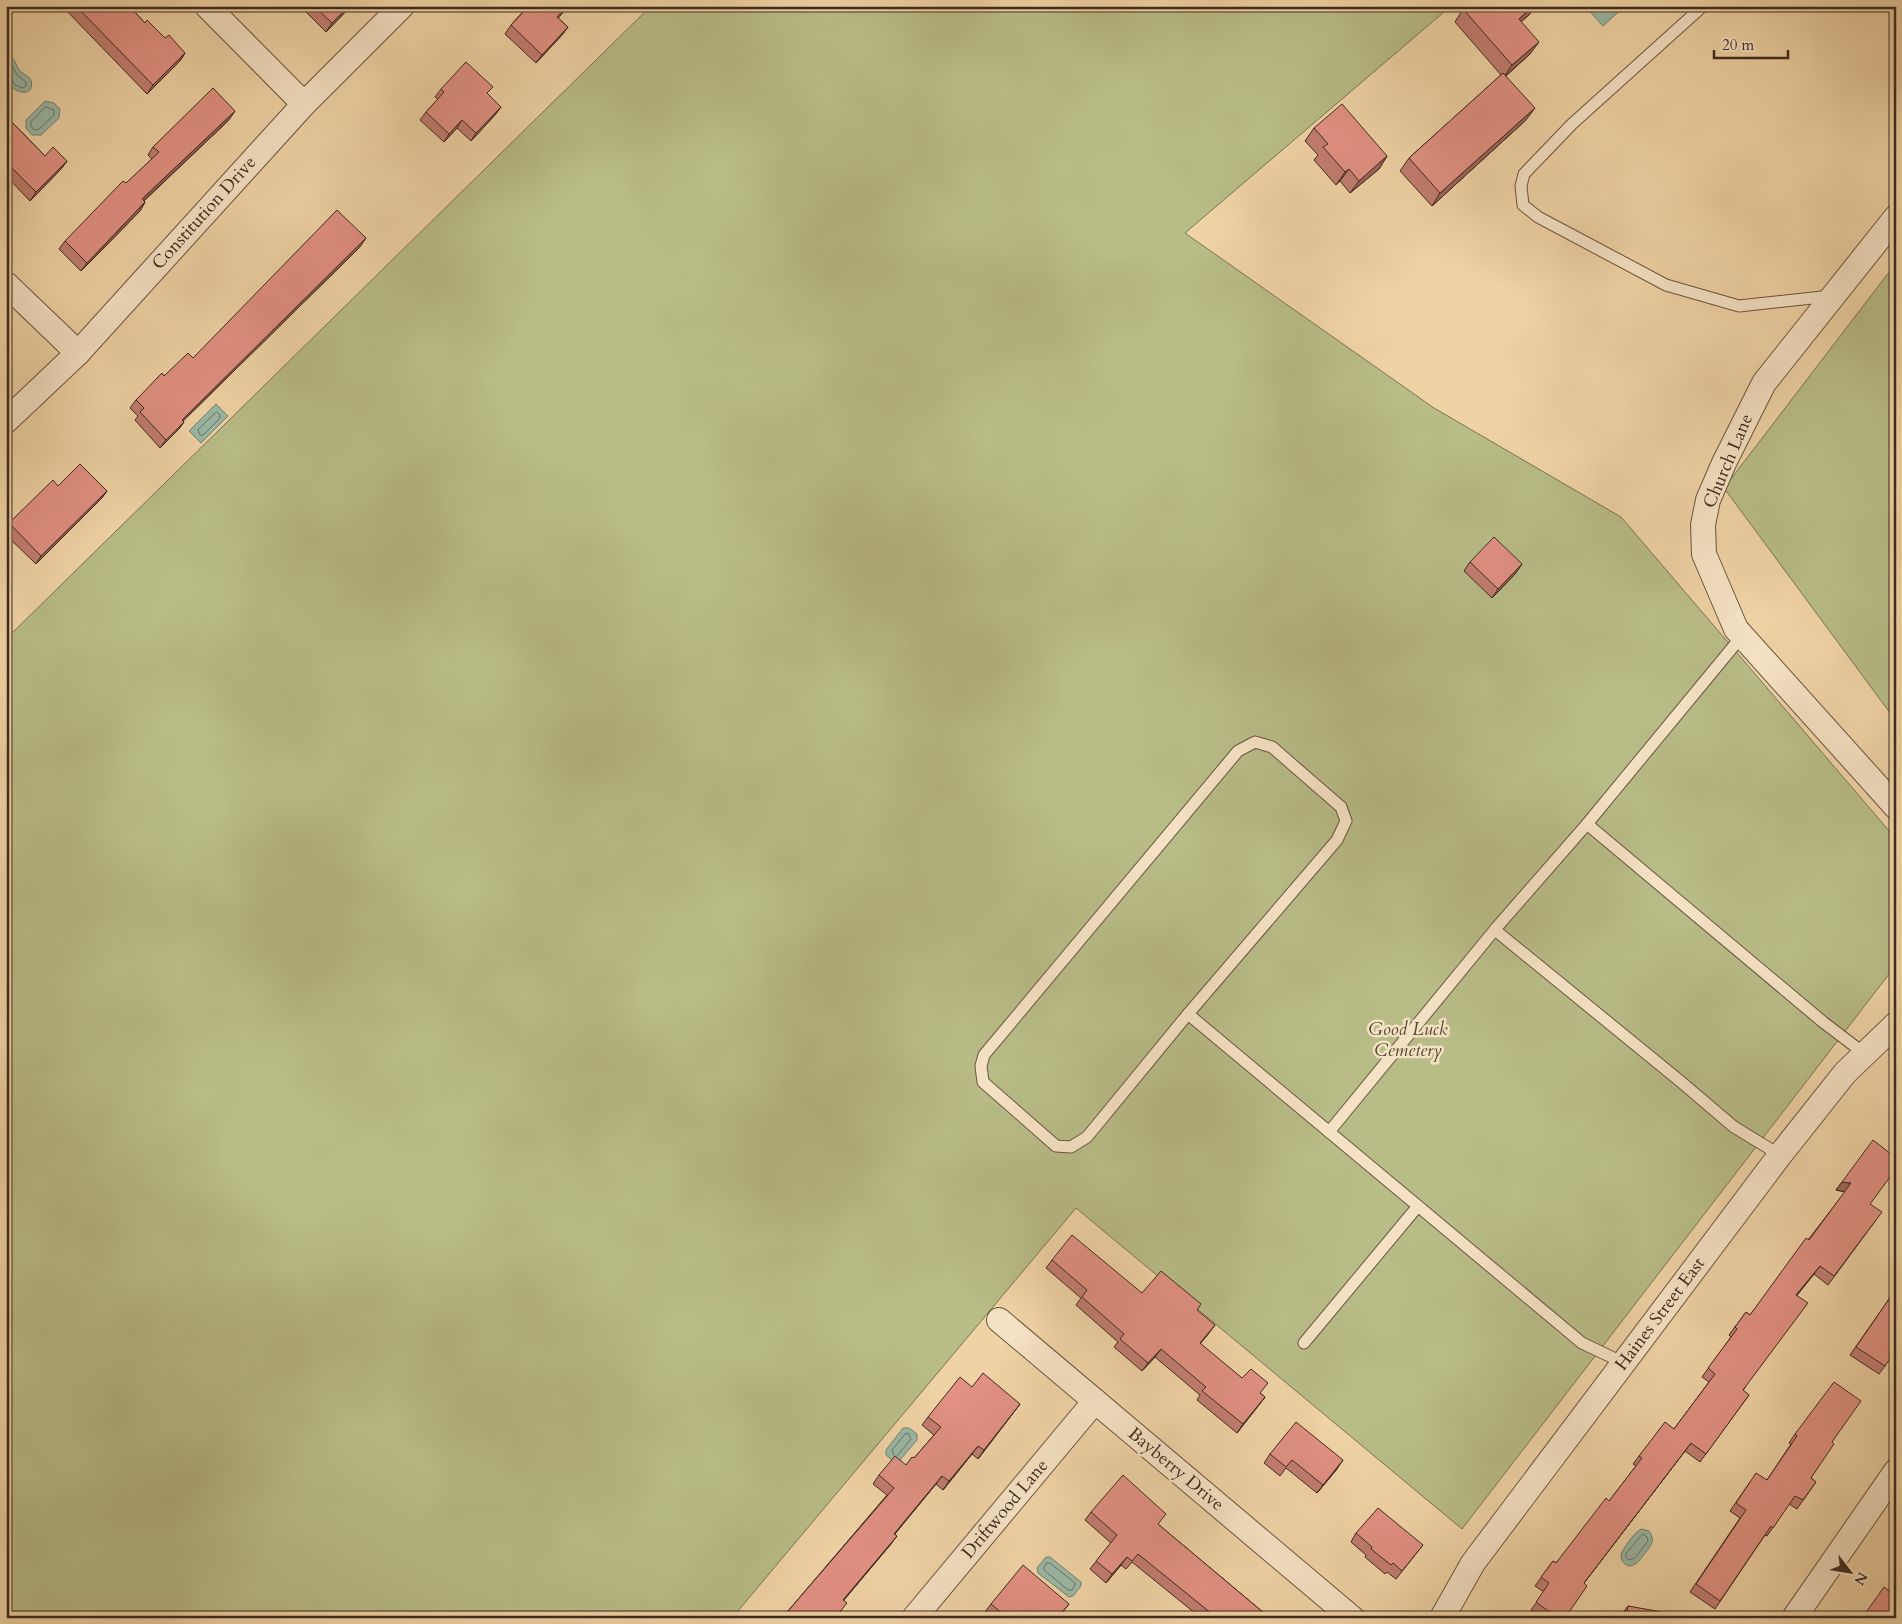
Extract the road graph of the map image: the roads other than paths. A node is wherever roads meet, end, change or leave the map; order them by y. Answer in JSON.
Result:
{"nodes":[{"id":1,"x":207,"y":6,"type":"edge"},
{"id":2,"x":402,"y":6,"type":"edge"},
{"id":3,"x":1703,"y":6,"type":"edge"},
{"id":4,"x":304,"y":104,"type":"junction"},
{"id":5,"x":1896,"y":217,"type":"edge"},
{"id":6,"x":6,"y":284,"type":"edge"},
{"id":7,"x":1833,"y":296,"type":"junction"},
{"id":8,"x":78,"y":353,"type":"junction"},
{"id":9,"x":6,"y":421,"type":"edge"},
{"id":10,"x":1742,"y":636,"type":"junction"},
{"id":11,"x":1896,"y":806,"type":"edge"},
{"id":12,"x":1587,"y":824,"type":"junction"},
{"id":13,"x":1495,"y":930,"type":"junction"},
{"id":14,"x":1188,"y":1014,"type":"junction"},
{"id":15,"x":1896,"y":1024,"type":"edge"},
{"id":16,"x":1865,"y":1054,"type":"junction"},
{"id":17,"x":1329,"y":1132,"type":"junction"},
{"id":18,"x":1780,"y":1155,"type":"junction"},
{"id":19,"x":1418,"y":1206,"type":"junction"},
{"id":20,"x":999,"y":1320,"type":"dead end"},
{"id":21,"x":1304,"y":1343,"type":"dead end"},
{"id":22,"x":1624,"y":1363,"type":"junction"},
{"id":23,"x":1095,"y":1401,"type":"junction"},
{"id":24,"x":1896,"y":1470,"type":"edge"},
{"id":25,"x":914,"y":1618,"type":"edge"},
{"id":26,"x":1352,"y":1618,"type":"edge"},
{"id":27,"x":1442,"y":1618,"type":"edge"},
{"id":28,"x":1794,"y":1618,"type":"edge"}],
"edges":[{"from":1,"to":4,"type":"street"},
{"from":2,"to":4,"type":"street","name":"Constitution Drive"},
{"from":3,"to":7,"type":"lane"},
{"from":4,"to":8,"type":"street","name":"Constitution Drive"},
{"from":5,"to":7,"type":"street","name":"Church Lane"},
{"from":6,"to":8,"type":"street"},
{"from":7,"to":10,"type":"street","name":"Church Lane"},
{"from":8,"to":9,"type":"street","name":"Constitution Drive"},
{"from":10,"to":11,"type":"street","name":"Church Lane"},
{"from":10,"to":12,"type":"lane"},
{"from":12,"to":13,"type":"lane"},
{"from":12,"to":16,"type":"lane"},
{"from":13,"to":17,"type":"lane"},
{"from":13,"to":18,"type":"lane"},
{"from":14,"to":14,"type":"lane"},
{"from":14,"to":17,"type":"lane"},
{"from":15,"to":16,"type":"street","name":"Haines Street East"},
{"from":16,"to":18,"type":"street","name":"Haines Street East"},
{"from":17,"to":19,"type":"lane"},
{"from":18,"to":22,"type":"street","name":"Haines Street East"},
{"from":19,"to":21,"type":"lane"},
{"from":19,"to":22,"type":"lane"},
{"from":20,"to":23,"type":"street","name":"Bayberry Drive"},
{"from":22,"to":27,"type":"street","name":"Haines Street East"},
{"from":23,"to":25,"type":"street","name":"Driftwood Lane"},
{"from":23,"to":26,"type":"street","name":"Bayberry Drive"},
{"from":24,"to":28,"type":"street"}]}
